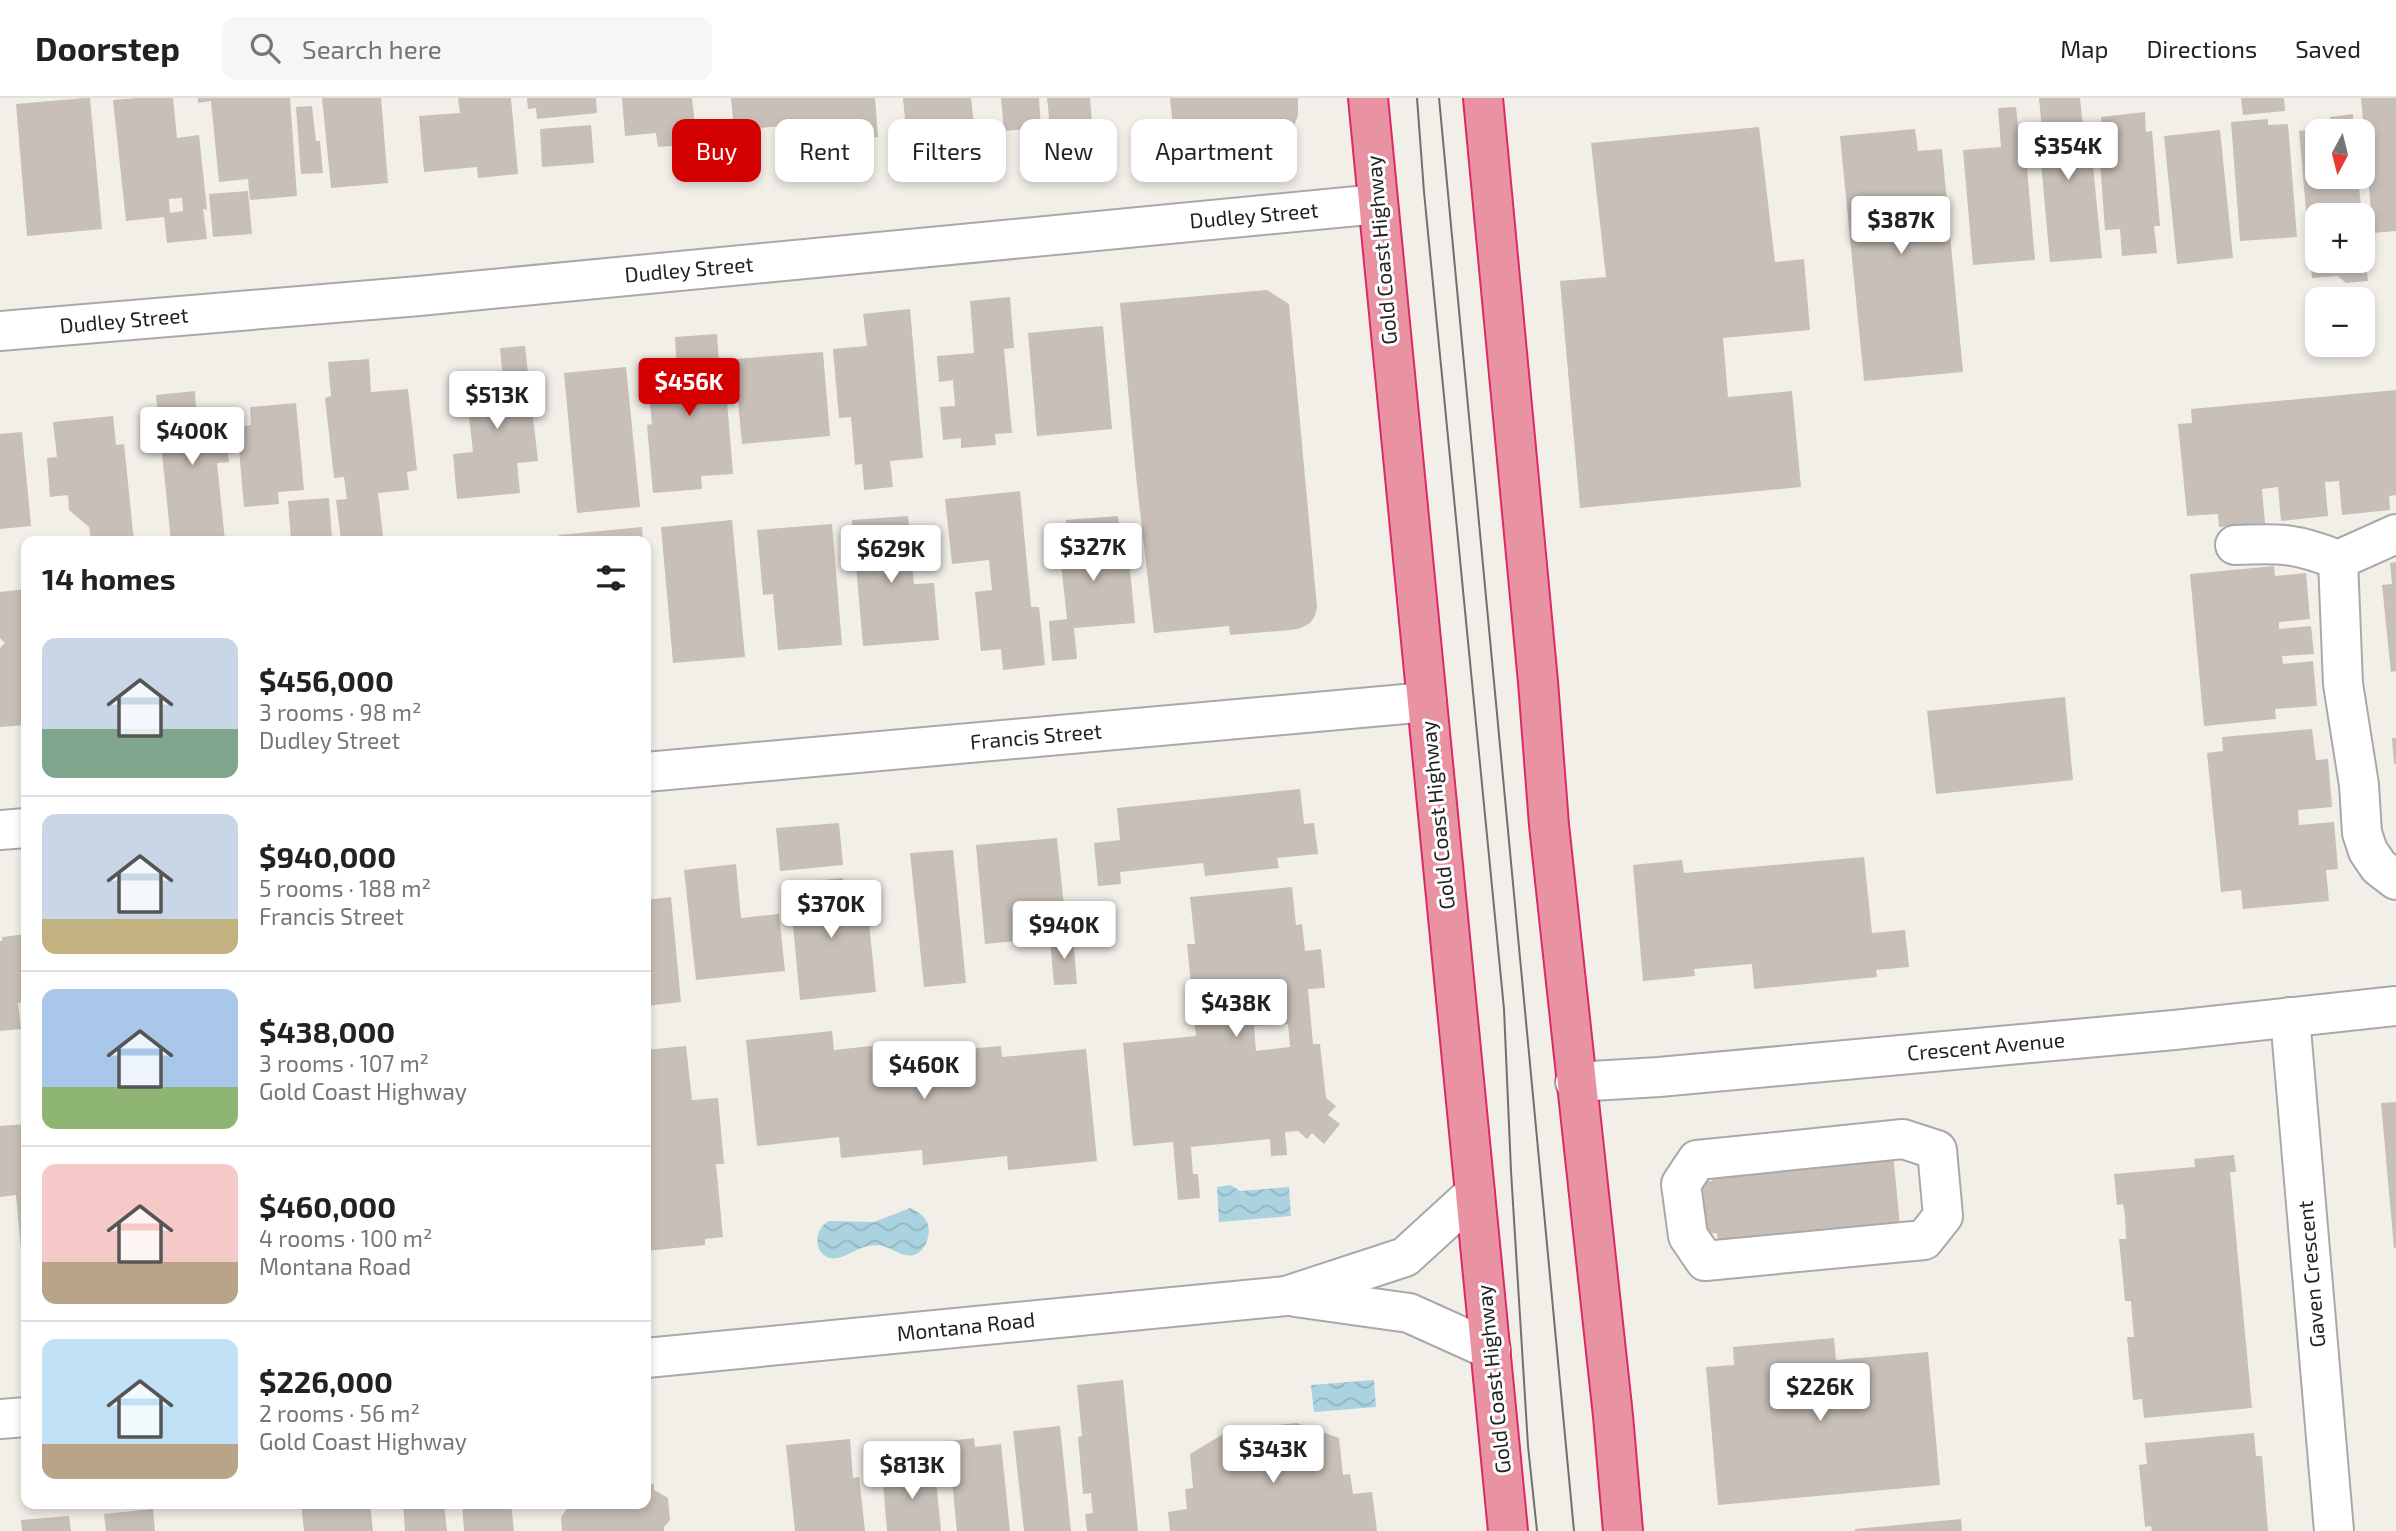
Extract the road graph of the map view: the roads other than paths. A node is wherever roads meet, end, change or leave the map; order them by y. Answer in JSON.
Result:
{"nodes":[{"id":1,"x":1368,"y":98,"type":"edge"},
{"id":2,"x":1483,"y":98,"type":"edge"},
{"id":3,"x":1378,"y":204,"type":"junction"},
{"id":4,"x":0,"y":331,"type":"edge"},
{"id":5,"x":2396,"y":534,"type":"edge"},
{"id":6,"x":2235,"y":545,"type":"dead end"},
{"id":7,"x":2338,"y":560,"type":"junction"},
{"id":8,"x":1427,"y":702,"type":"junction"},
{"id":9,"x":651,"y":772,"type":"edge"},
{"id":10,"x":21,"y":828,"type":"edge"},
{"id":11,"x":0,"y":830,"type":"edge"},
{"id":12,"x":2396,"y":880,"type":"edge"},
{"id":13,"x":2396,"y":1006,"type":"edge"},
{"id":14,"x":2290,"y":1017,"type":"junction"},
{"id":15,"x":1575,"y":1083,"type":"junction"},
{"id":16,"x":1937,"y":1150,"type":"joint"},
{"id":17,"x":1475,"y":1193,"type":"junction"},
{"id":18,"x":1286,"y":1296,"type":"junction"},
{"id":19,"x":1491,"y":1350,"type":"junction"},
{"id":20,"x":651,"y":1358,"type":"edge"},
{"id":21,"x":21,"y":1417,"type":"edge"},
{"id":22,"x":0,"y":1419,"type":"edge"},
{"id":23,"x":1508,"y":1531,"type":"edge"},
{"id":24,"x":1623,"y":1531,"type":"edge"},
{"id":25,"x":2334,"y":1531,"type":"edge"}],
"edges":[{"from":1,"to":3,"type":"highway","name":"Gold Coast Highway"},
{"from":2,"to":15,"type":"highway"},
{"from":3,"to":4,"type":"street","name":"Dudley Street"},
{"from":3,"to":8,"type":"highway","name":"Gold Coast Highway"},
{"from":5,"to":7,"type":"street"},
{"from":6,"to":7,"type":"street"},
{"from":7,"to":12,"type":"street"},
{"from":8,"to":9,"type":"street","name":"Francis Street"},
{"from":8,"to":17,"type":"highway","name":"Gold Coast Highway"},
{"from":10,"to":11,"type":"street"},
{"from":13,"to":14,"type":"street","name":"Crescent Avenue"},
{"from":14,"to":15,"type":"street","name":"Crescent Avenue"},
{"from":14,"to":25,"type":"street","name":"Gaven Crescent"},
{"from":15,"to":24,"type":"highway"},
{"from":16,"to":16,"type":"street"},
{"from":17,"to":18,"type":"street","name":"Montana Road"},
{"from":17,"to":19,"type":"highway","name":"Gold Coast Highway"},
{"from":18,"to":19,"type":"street","name":"Montana Road"},
{"from":18,"to":20,"type":"street","name":"Montana Road"},
{"from":19,"to":23,"type":"highway","name":"Gold Coast Highway"},
{"from":21,"to":22,"type":"street"}]}
